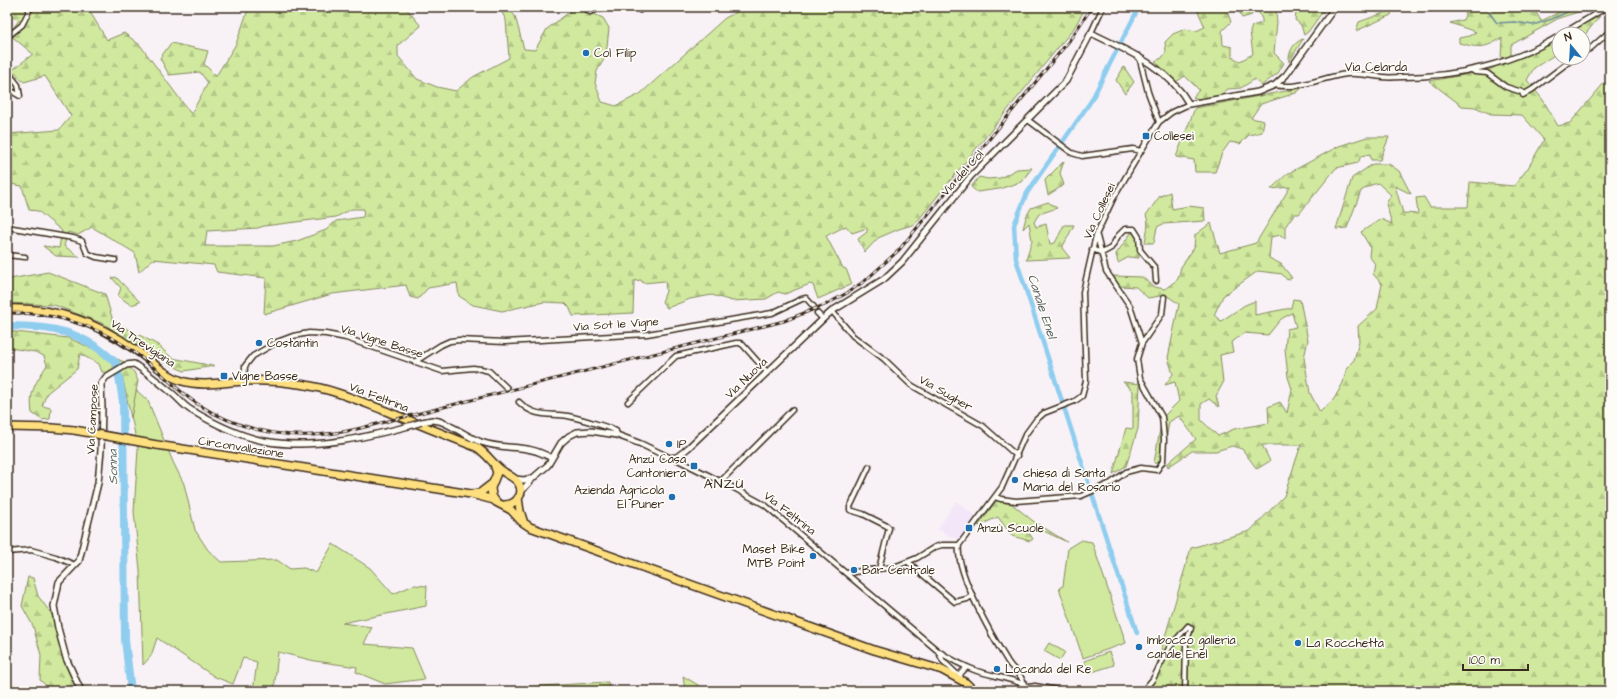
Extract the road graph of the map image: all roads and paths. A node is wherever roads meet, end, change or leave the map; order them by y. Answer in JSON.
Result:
{"nodes":[{"id":1,"x":31,"y":7,"type":"edge"},
{"id":2,"x":584,"y":7,"type":"edge"},
{"id":3,"x":614,"y":7,"type":"edge"},
{"id":4,"x":630,"y":7,"type":"edge"},
{"id":5,"x":1103,"y":7,"type":"edge"},
{"id":6,"x":1335,"y":7,"type":"edge"},
{"id":7,"x":1607,"y":7,"type":"edge"},
{"id":8,"x":640,"y":10,"type":"dead end"},
{"id":9,"x":1575,"y":26,"type":"edge"},
{"id":10,"x":1610,"y":31,"type":"edge"},
{"id":11,"x":1091,"y":33,"type":"junction"},
{"id":12,"x":7,"y":36,"type":"edge"},
{"id":13,"x":1551,"y":40,"type":"edge"},
{"id":14,"x":1591,"y":48,"type":"edge"},
{"id":15,"x":1139,"y":56,"type":"junction"},
{"id":16,"x":1563,"y":66,"type":"edge"},
{"id":17,"x":1472,"y":70,"type":"junction"},
{"id":18,"x":7,"y":71,"type":"edge"},
{"id":19,"x":1275,"y":85,"type":"junction"},
{"id":20,"x":7,"y":90,"type":"edge"},
{"id":21,"x":1189,"y":104,"type":"junction"},
{"id":22,"x":1028,"y":120,"type":"junction"},
{"id":23,"x":1159,"y":122,"type":"junction"},
{"id":24,"x":1141,"y":151,"type":"junction"},
{"id":25,"x":7,"y":227,"type":"edge"},
{"id":26,"x":1096,"y":235,"type":"junction"},
{"id":27,"x":1092,"y":249,"type":"junction"},
{"id":28,"x":1102,"y":253,"type":"junction"},
{"id":29,"x":7,"y":255,"type":"edge"},
{"id":30,"x":25,"y":256,"type":"dead end"},
{"id":31,"x":115,"y":260,"type":"dead end"},
{"id":32,"x":1156,"y":281,"type":"dead end"},
{"id":33,"x":1164,"y":297,"type":"dead end"},
{"id":34,"x":814,"y":307,"type":"dead end"},
{"id":35,"x":7,"y":309,"type":"edge"},
{"id":36,"x":832,"y":311,"type":"junction"},
{"id":37,"x":818,"y":314,"type":"dead end"},
{"id":38,"x":823,"y":319,"type":"junction"},
{"id":39,"x":1142,"y":343,"type":"junction"},
{"id":40,"x":416,"y":362,"type":"junction"},
{"id":41,"x":767,"y":372,"type":"junction"},
{"id":42,"x":244,"y":381,"type":"junction"},
{"id":43,"x":507,"y":388,"type":"dead end"},
{"id":44,"x":519,"y":402,"type":"dead end"},
{"id":45,"x":628,"y":402,"type":"dead end"},
{"id":46,"x":792,"y":410,"type":"dead end"},
{"id":47,"x":7,"y":427,"type":"edge"},
{"id":48,"x":617,"y":435,"type":"junction"},
{"id":49,"x":1017,"y":456,"type":"junction"},
{"id":50,"x":551,"y":458,"type":"junction"},
{"id":51,"x":674,"y":458,"type":"junction"},
{"id":52,"x":494,"y":464,"type":"junction"},
{"id":53,"x":869,"y":466,"type":"dead end"},
{"id":54,"x":513,"y":478,"type":"junction"},
{"id":55,"x":533,"y":478,"type":"junction"},
{"id":56,"x":721,"y":481,"type":"junction"},
{"id":57,"x":494,"y":482,"type":"junction"},
{"id":58,"x":471,"y":494,"type":"junction"},
{"id":59,"x":519,"y":496,"type":"junction"},
{"id":60,"x":995,"y":497,"type":"junction"},
{"id":61,"x":494,"y":500,"type":"junction"},
{"id":62,"x":504,"y":505,"type":"junction"},
{"id":63,"x":527,"y":525,"type":"junction"},
{"id":64,"x":959,"y":545,"type":"junction"},
{"id":65,"x":7,"y":552,"type":"edge"},
{"id":66,"x":908,"y":562,"type":"junction"},
{"id":67,"x":75,"y":565,"type":"junction"},
{"id":68,"x":879,"y":569,"type":"junction"},
{"id":69,"x":846,"y":573,"type":"junction"},
{"id":70,"x":973,"y":595,"type":"junction"},
{"id":71,"x":938,"y":651,"type":"junction"},
{"id":72,"x":967,"y":667,"type":"junction"},
{"id":73,"x":963,"y":680,"type":"junction"},
{"id":74,"x":1024,"y":684,"type":"junction"},
{"id":75,"x":1030,"y":687,"type":"junction"},
{"id":76,"x":81,"y":691,"type":"edge"},
{"id":77,"x":974,"y":691,"type":"edge"},
{"id":78,"x":1035,"y":691,"type":"edge"},
{"id":79,"x":1063,"y":691,"type":"edge"},
{"id":80,"x":1143,"y":691,"type":"edge"},
{"id":81,"x":1185,"y":691,"type":"edge"}],
"edges":[{"from":1,"to":12,"type":"street"},
{"from":2,"to":3,"type":"street"},
{"from":4,"to":8,"type":"street"},
{"from":5,"to":11,"type":"street"},
{"from":6,"to":19,"type":"street"},
{"from":7,"to":9,"type":"street"},
{"from":10,"to":14,"type":"street"},
{"from":11,"to":15,"type":"street"},
{"from":11,"to":22,"type":"street","name":"Via del Col"},
{"from":13,"to":17,"type":"street","name":"Via Celarda"},
{"from":15,"to":21,"type":"street"},
{"from":15,"to":23,"type":"street"},
{"from":16,"to":17,"type":"street"},
{"from":17,"to":19,"type":"street","name":"Via Celarda"},
{"from":18,"to":20,"type":"street"},
{"from":19,"to":21,"type":"street","name":"Via Celarda"},
{"from":21,"to":23,"type":"street","name":"Via Collesei"},
{"from":22,"to":24,"type":"street"},
{"from":22,"to":36,"type":"street","name":"Via del Col"},
{"from":23,"to":24,"type":"street","name":"Via Collesei"},
{"from":24,"to":26,"type":"street","name":"Via Collesei"},
{"from":25,"to":31,"type":"street"},
{"from":26,"to":27,"type":"street","name":"Via Collesei"},
{"from":26,"to":28,"type":"street"},
{"from":27,"to":28,"type":"street"},
{"from":27,"to":49,"type":"street","name":"Via Collesei"},
{"from":28,"to":32,"type":"street"},
{"from":28,"to":39,"type":"street"},
{"from":29,"to":30,"type":"street"},
{"from":33,"to":39,"type":"street"},
{"from":34,"to":40,"type":"street","name":"Via Sot le Vigne"},
{"from":35,"to":42,"type":"main road","name":"Via Trevigiana"},
{"from":36,"to":38,"type":"street","name":"Via Nuova"},
{"from":36,"to":49,"type":"street","name":"Via Sugher"},
{"from":37,"to":38,"type":"street"},
{"from":38,"to":41,"type":"street","name":"Via Nuova"},
{"from":39,"to":60,"type":"street"},
{"from":40,"to":42,"type":"street","name":"Via Vigne Basse"},
{"from":40,"to":43,"type":"street","name":"Via Vigne Basse"},
{"from":41,"to":45,"type":"street"},
{"from":41,"to":51,"type":"street","name":"Via Nuova"},
{"from":42,"to":52,"type":"main road","name":"Via Feltrina"},
{"from":44,"to":48,"type":"street"},
{"from":46,"to":56,"type":"street"},
{"from":47,"to":58,"type":"main road","name":"Circonvallazione","bridge":true},
{"from":48,"to":50,"type":"street","name":"Via Feltrina"},
{"from":48,"to":51,"type":"street","name":"Via Feltrina"},
{"from":49,"to":60,"type":"street","name":"Via Collesei"},
{"from":50,"to":55,"type":"street","name":"Via Feltrina"},
{"from":50,"to":67,"type":"street","name":"Via Campose","bridge":true},
{"from":51,"to":56,"type":"street","name":"Via Feltrina"},
{"from":52,"to":54,"type":"main road","name":"Via Feltrina"},
{"from":52,"to":57,"type":"main road"},
{"from":53,"to":68,"type":"street"},
{"from":54,"to":55,"type":"street"},
{"from":54,"to":57,"type":"main road"},
{"from":54,"to":59,"type":"main road"},
{"from":55,"to":59,"type":"street","name":"Via Feltrina"},
{"from":56,"to":69,"type":"street","name":"Via Feltrina"},
{"from":57,"to":58,"type":"main road"},
{"from":57,"to":61,"type":"main road"},
{"from":58,"to":61,"type":"main road","name":"Circonvallazione"},
{"from":59,"to":62,"type":"main road","name":"Via Feltrina"},
{"from":59,"to":63,"type":"main road"},
{"from":60,"to":64,"type":"street","name":"Via Collesei"},
{"from":61,"to":62,"type":"main road","name":"Via Feltrina"},
{"from":62,"to":63,"type":"main road","name":"Via Feltrina"},
{"from":63,"to":73,"type":"main road","name":"Via Feltrina"},
{"from":64,"to":66,"type":"street"},
{"from":64,"to":70,"type":"street"},
{"from":65,"to":67,"type":"street"},
{"from":66,"to":68,"type":"street"},
{"from":66,"to":70,"type":"street"},
{"from":67,"to":76,"type":"street","name":"Via Campose"},
{"from":68,"to":69,"type":"street"},
{"from":69,"to":71,"type":"street","name":"Via Feltrina"},
{"from":70,"to":74,"type":"street"},
{"from":71,"to":72,"type":"street"},
{"from":71,"to":73,"type":"street","name":"Via Feltrina"},
{"from":72,"to":73,"type":"street"},
{"from":72,"to":74,"type":"street"},
{"from":73,"to":77,"type":"main road","name":"Via Feltrina"},
{"from":74,"to":75,"type":"street"},
{"from":75,"to":78,"type":"street"},
{"from":75,"to":79,"type":"street"},
{"from":80,"to":81,"type":"street"}]}
